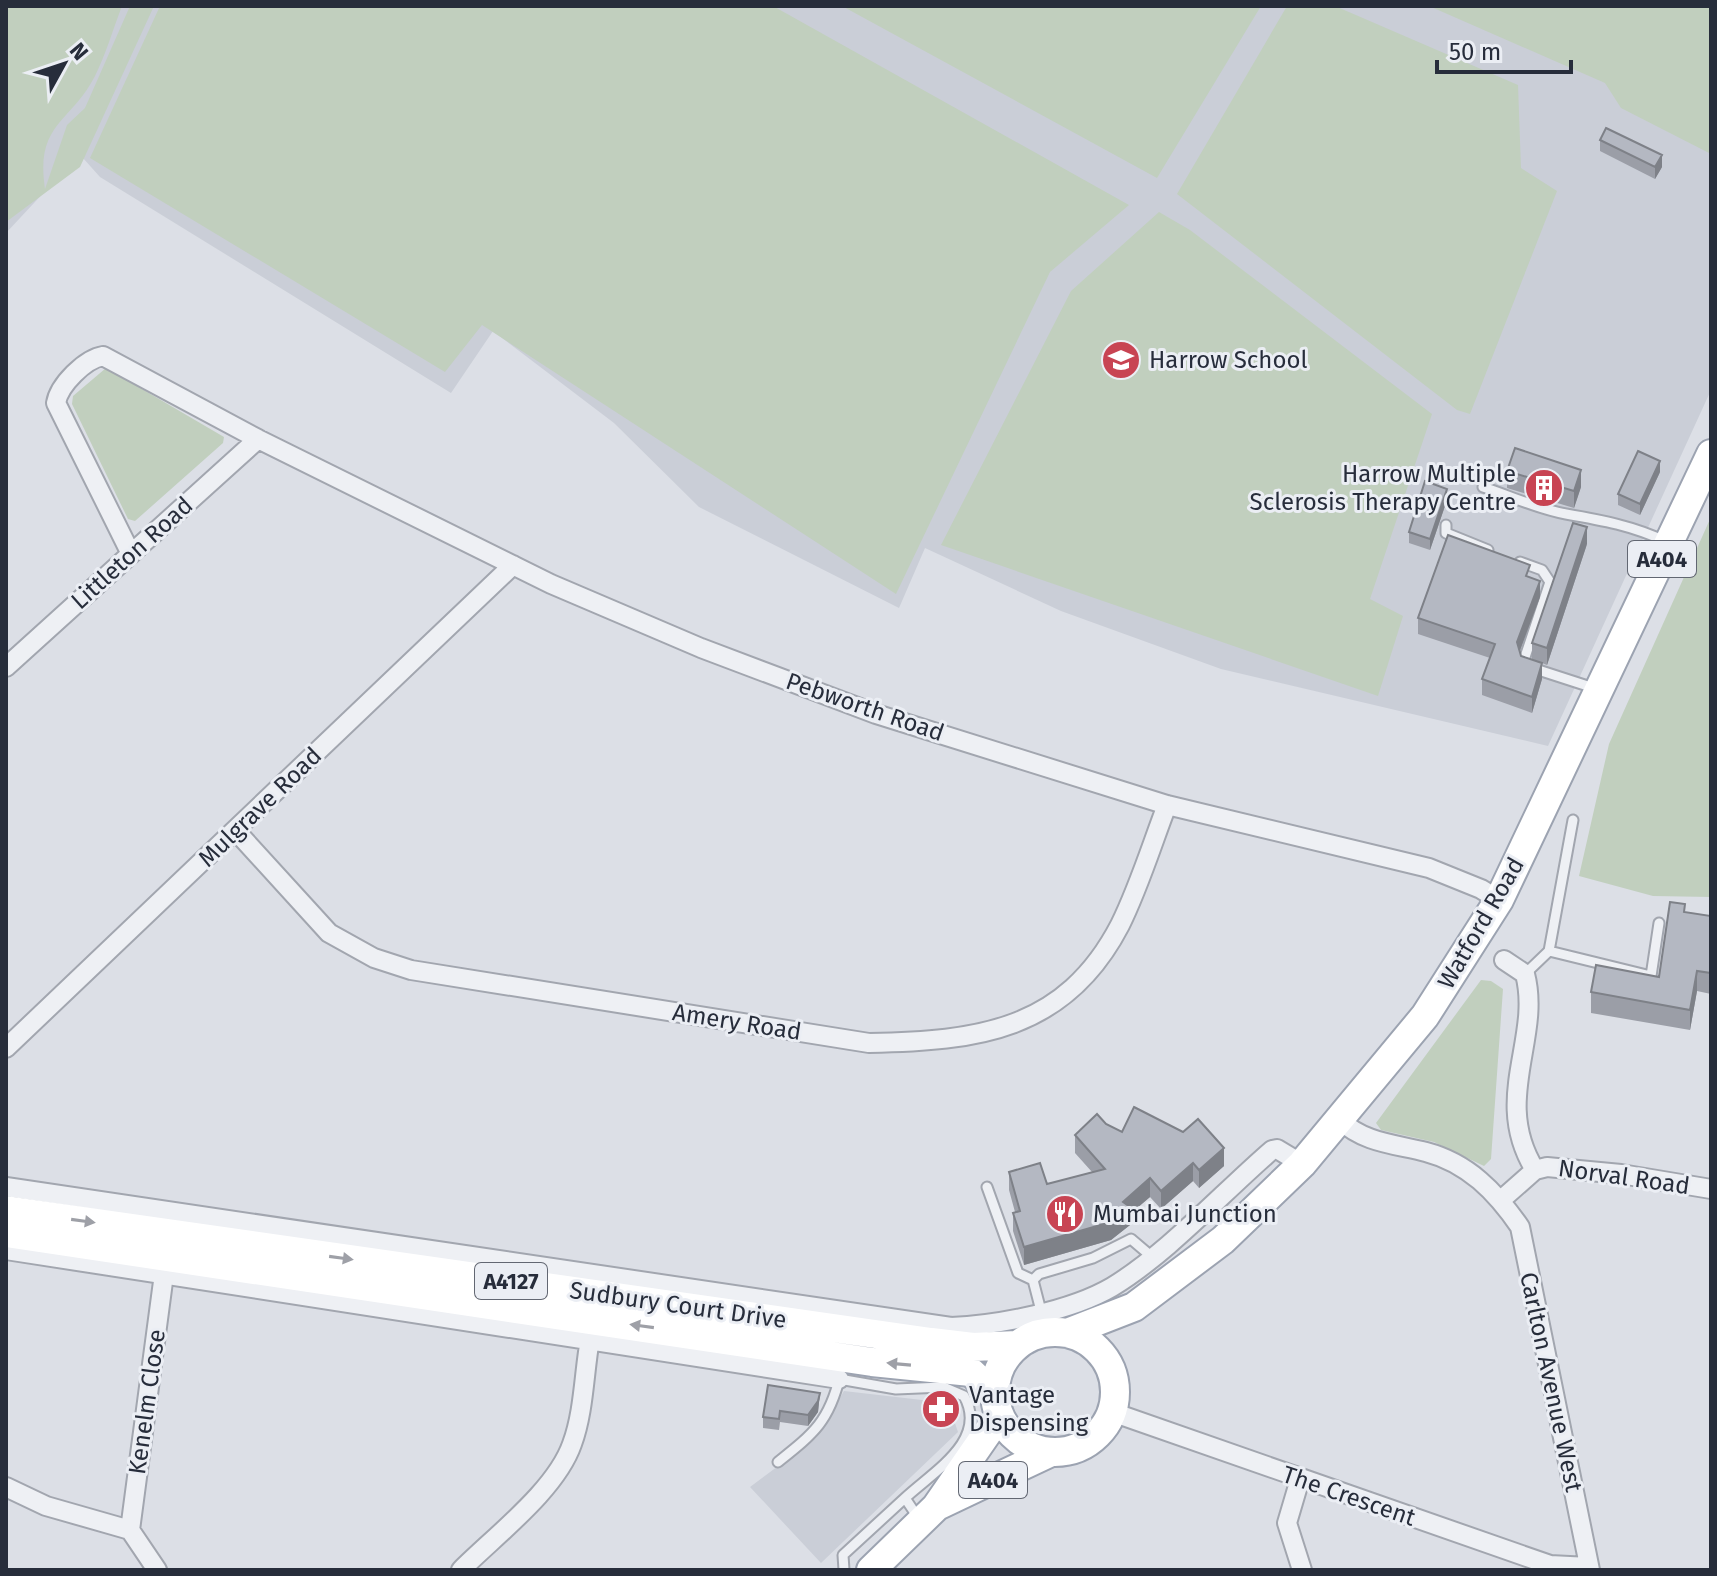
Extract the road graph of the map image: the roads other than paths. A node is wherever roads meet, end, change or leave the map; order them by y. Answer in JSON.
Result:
{"nodes":[{"id":1,"x":258,"y":439,"type":"junction"},
{"id":2,"x":1711,"y":454,"type":"edge"},
{"id":3,"x":1483,"y":487,"type":"dead end"},
{"id":4,"x":1446,"y":525,"type":"dead end"},
{"id":5,"x":1670,"y":544,"type":"junction"},
{"id":6,"x":131,"y":554,"type":"junction"},
{"id":7,"x":513,"y":565,"type":"junction"},
{"id":8,"x":6,"y":667,"type":"edge"},
{"id":9,"x":1601,"y":691,"type":"junction"},
{"id":10,"x":1167,"y":805,"type":"junction"},
{"id":11,"x":1573,"y":820,"type":"dead end"},
{"id":12,"x":236,"y":831,"type":"junction"},
{"id":13,"x":1499,"y":900,"type":"junction"},
{"id":14,"x":1659,"y":923,"type":"dead end"},
{"id":15,"x":1549,"y":951,"type":"junction"},
{"id":16,"x":1504,"y":960,"type":"dead end"},
{"id":17,"x":1525,"y":974,"type":"junction"},
{"id":18,"x":6,"y":1048,"type":"edge"},
{"id":19,"x":1340,"y":1120,"type":"junction"},
{"id":20,"x":1302,"y":1164,"type":"junction"},
{"id":21,"x":1535,"y":1170,"type":"junction"},
{"id":22,"x":6,"y":1187,"type":"edge"},
{"id":23,"x":987,"y":1187,"type":"dead end"},
{"id":24,"x":1711,"y":1189,"type":"edge"},
{"id":25,"x":1501,"y":1200,"type":"junction"},
{"id":26,"x":21,"y":1205,"type":"edge"},
{"id":27,"x":6,"y":1233,"type":"edge"},
{"id":28,"x":6,"y":1250,"type":"edge"},
{"id":29,"x":76,"y":1251,"type":"junction"},
{"id":30,"x":1151,"y":1256,"type":"junction"},
{"id":31,"x":286,"y":1262,"type":"junction"},
{"id":32,"x":1134,"y":1270,"type":"junction"},
{"id":33,"x":164,"y":1274,"type":"junction"},
{"id":34,"x":243,"y":1277,"type":"junction"},
{"id":35,"x":1033,"y":1280,"type":"junction"},
{"id":36,"x":1144,"y":1300,"type":"junction"},
{"id":37,"x":1041,"y":1311,"type":"junction"},
{"id":38,"x":504,"y":1316,"type":"junction"},
{"id":39,"x":929,"y":1330,"type":"junction"},
{"id":40,"x":776,"y":1332,"type":"junction"},
{"id":41,"x":1067,"y":1333,"type":"junction"},
{"id":42,"x":590,"y":1339,"type":"junction"},
{"id":43,"x":1017,"y":1345,"type":"junction"},
{"id":44,"x":1108,"y":1364,"type":"junction"},
{"id":45,"x":841,"y":1368,"type":"junction"},
{"id":46,"x":997,"y":1405,"type":"junction"},
{"id":47,"x":1112,"y":1412,"type":"junction"},
{"id":48,"x":1051,"y":1452,"type":"junction"},
{"id":49,"x":778,"y":1462,"type":"dead end"},
{"id":50,"x":1300,"y":1479,"type":"junction"},
{"id":51,"x":6,"y":1487,"type":"edge"},
{"id":52,"x":905,"y":1498,"type":"junction"},
{"id":53,"x":928,"y":1514,"type":"junction"},
{"id":54,"x":130,"y":1530,"type":"junction"},
{"id":55,"x":1298,"y":1568,"type":"edge"},
{"id":56,"x":1590,"y":1568,"type":"edge"},
{"id":57,"x":157,"y":1570,"type":"edge"},
{"id":58,"x":461,"y":1570,"type":"edge"},
{"id":59,"x":844,"y":1570,"type":"edge"},
{"id":60,"x":871,"y":1570,"type":"edge"}],
"edges":[{"from":1,"to":6,"type":"street","name":"Littleton Road"},
{"from":1,"to":6,"type":"street","name":"Pebworth Road"},
{"from":1,"to":7,"type":"street","name":"Pebworth Road"},
{"from":2,"to":5,"type":"main road","name":"Watford Road","number":"A404"},
{"from":3,"to":5,"type":"lane"},
{"from":4,"to":9,"type":"lane"},
{"from":5,"to":9,"type":"main road","name":"Watford Road","number":"A404"},
{"from":6,"to":8,"type":"street","name":"Littleton Road"},
{"from":7,"to":10,"type":"street","name":"Pebworth Road"},
{"from":7,"to":12,"type":"street","name":"Mulgrave Road"},
{"from":9,"to":13,"type":"main road","name":"Watford Road","number":"A404"},
{"from":10,"to":12,"type":"street","name":"Amery Road"},
{"from":10,"to":13,"type":"street","name":"Pebworth Road"},
{"from":11,"to":15,"type":"lane"},
{"from":12,"to":18,"type":"street","name":"Mulgrave Road"},
{"from":13,"to":19,"type":"main road","name":"Watford Road","number":"A404"},
{"from":14,"to":15,"type":"lane"},
{"from":15,"to":17,"type":"lane"},
{"from":16,"to":17,"type":"street"},
{"from":17,"to":21,"type":"street"},
{"from":19,"to":20,"type":"main road","name":"Watford Road","number":"A404"},
{"from":19,"to":25,"type":"street","name":"Carlton Avenue West"},
{"from":20,"to":30,"type":"street"},
{"from":20,"to":36,"type":"main road","name":"Watford Road","number":"A404"},
{"from":21,"to":24,"type":"street","name":"Norval Road"},
{"from":21,"to":25,"type":"street","name":"Norval Road"},
{"from":22,"to":26,"type":"street","name":"Sudbury Court Drive"},
{"from":23,"to":35,"type":"lane"},
{"from":25,"to":56,"type":"street","name":"Carlton Avenue West"},
{"from":26,"to":31,"type":"main road","name":"Sudbury Court Drive","number":"A4127","one_way":true},
{"from":26,"to":39,"type":"street","name":"Sudbury Court Drive"},
{"from":27,"to":29,"type":"main road","name":"Sudbury Court Drive","number":"A4127"},
{"from":28,"to":29,"type":"street","name":"Sudbury Court Drive"},
{"from":29,"to":33,"type":"street","name":"Sudbury Court Drive"},
{"from":29,"to":34,"type":"main road","name":"Sudbury Court Drive","number":"A4127"},
{"from":30,"to":32,"type":"street"},
{"from":30,"to":35,"type":"lane"},
{"from":31,"to":34,"type":"main road","name":"Sudbury Court Drive","number":"A4127"},
{"from":31,"to":38,"type":"main road","name":"Sudbury Court Drive","number":"A4127"},
{"from":31,"to":40,"type":"main road","name":"Sudbury Court Drive","number":"A4127","one_way":true},
{"from":32,"to":36,"type":"street"},
{"from":32,"to":37,"type":"street"},
{"from":33,"to":34,"type":"street","name":"Sudbury Court Drive"},
{"from":33,"to":54,"type":"street","name":"Kenelm Close"},
{"from":34,"to":38,"type":"street","name":"Sudbury Court Drive"},
{"from":35,"to":37,"type":"lane"},
{"from":36,"to":41,"type":"main road","name":"Watford Road","number":"A404"},
{"from":36,"to":44,"type":"main road","name":"Watford Road","number":"A404"},
{"from":37,"to":39,"type":"street"},
{"from":40,"to":38,"type":"main road","name":"Sudbury Court Drive","number":"A4127","one_way":true},
{"from":38,"to":42,"type":"street","name":"Sudbury Court Drive"},
{"from":39,"to":40,"type":"main road","name":"Sudbury Court Drive","number":"A4127"},
{"from":39,"to":43,"type":"main road","name":"Sudbury Court Drive","number":"A4127"},
{"from":40,"to":45,"type":"main road","name":"Sudbury Court Drive","number":"A4127"},
{"from":41,"to":43,"type":"main road"},
{"from":41,"to":44,"type":"main road"},
{"from":42,"to":45,"type":"street","name":"Sudbury Court Drive"},
{"from":42,"to":58,"type":"street"},
{"from":43,"to":46,"type":"main road"},
{"from":44,"to":47,"type":"main road"},
{"from":46,"to":45,"type":"main road","name":"Sudbury Court Drive","number":"A4127","one_way":true},
{"from":45,"to":49,"type":"lane"},
{"from":45,"to":52,"type":"lane"},
{"from":46,"to":48,"type":"main road"},
{"from":46,"to":53,"type":"main road","number":"A404"},
{"from":47,"to":48,"type":"main road"},
{"from":47,"to":50,"type":"street","name":"The Crescent"},
{"from":48,"to":53,"type":"main road","number":"A404"},
{"from":50,"to":55,"type":"street"},
{"from":50,"to":56,"type":"street","name":"The Crescent"},
{"from":51,"to":54,"type":"street"},
{"from":52,"to":53,"type":"lane"},
{"from":52,"to":59,"type":"lane"},
{"from":53,"to":60,"type":"main road","number":"A404"},
{"from":54,"to":57,"type":"street"}]}
